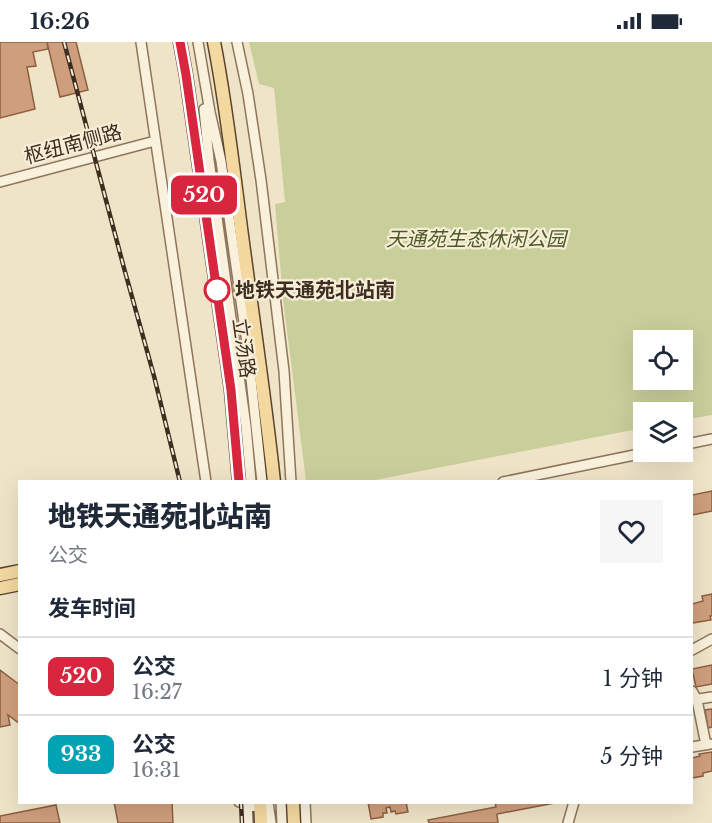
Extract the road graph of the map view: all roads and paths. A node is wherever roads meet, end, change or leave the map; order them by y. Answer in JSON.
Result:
{"nodes":[{"id":1,"x":141,"y":42,"type":"edge"},
{"id":2,"x":180,"y":42,"type":"edge"},
{"id":3,"x":192,"y":42,"type":"edge"},
{"id":4,"x":198,"y":42,"type":"edge"},
{"id":5,"x":214,"y":42,"type":"edge"},
{"id":6,"x":237,"y":42,"type":"edge"},
{"id":7,"x":155,"y":141,"type":"junction"},
{"id":8,"x":0,"y":182,"type":"edge"},
{"id":9,"x":712,"y":439,"type":"edge"},
{"id":10,"x":693,"y":443,"type":"edge"},
{"id":11,"x":633,"y":456,"type":"edge"},
{"id":12,"x":542,"y":478,"type":"edge"},
{"id":13,"x":206,"y":480,"type":"edge"},
{"id":14,"x":239,"y":480,"type":"edge"},
{"id":15,"x":251,"y":480,"type":"edge"},
{"id":16,"x":262,"y":480,"type":"edge"},
{"id":17,"x":274,"y":480,"type":"edge"},
{"id":18,"x":291,"y":480,"type":"edge"},
{"id":19,"x":522,"y":480,"type":"edge"},
{"id":20,"x":18,"y":572,"type":"edge"},
{"id":21,"x":0,"y":575,"type":"edge"},
{"id":22,"x":18,"y":584,"type":"edge"},
{"id":23,"x":0,"y":588,"type":"edge"},
{"id":24,"x":0,"y":634,"type":"edge"},
{"id":25,"x":712,"y":639,"type":"edge"},
{"id":26,"x":18,"y":648,"type":"edge"},
{"id":27,"x":693,"y":649,"type":"edge"},
{"id":28,"x":712,"y":697,"type":"edge"},
{"id":29,"x":694,"y":700,"type":"edge"},
{"id":30,"x":709,"y":745,"type":"edge"},
{"id":31,"x":693,"y":747,"type":"edge"},
{"id":32,"x":254,"y":804,"type":"edge"},
{"id":33,"x":281,"y":804,"type":"edge"},
{"id":34,"x":293,"y":804,"type":"edge"},
{"id":35,"x":305,"y":804,"type":"edge"},
{"id":36,"x":573,"y":804,"type":"edge"},
{"id":37,"x":248,"y":823,"type":"edge"},
{"id":38,"x":261,"y":823,"type":"edge"},
{"id":39,"x":271,"y":823,"type":"edge"},
{"id":40,"x":282,"y":823,"type":"edge"},
{"id":41,"x":294,"y":823,"type":"edge"},
{"id":42,"x":306,"y":823,"type":"edge"},
{"id":43,"x":568,"y":823,"type":"edge"}],
"edges":[{"from":1,"to":7,"type":"street"},
{"from":2,"to":14,"type":"main road","name":"立汤路"},
{"from":3,"to":15,"type":"street"},
{"from":4,"to":16,"type":"street"},
{"from":5,"to":17,"type":"main road","name":"立汤路"},
{"from":6,"to":18,"type":"street"},
{"from":7,"to":8,"type":"street","name":"枢纽南侧路"},
{"from":7,"to":13,"type":"street"},
{"from":9,"to":10,"type":"street"},
{"from":11,"to":12,"type":"street"},
{"from":12,"to":19,"type":"street"},
{"from":20,"to":21,"type":"main road"},
{"from":22,"to":23,"type":"main road"},
{"from":24,"to":26,"type":"street"},
{"from":25,"to":27,"type":"street"},
{"from":28,"to":29,"type":"street"},
{"from":29,"to":30,"type":"street"},
{"from":30,"to":31,"type":"street"},
{"from":32,"to":37,"type":"street"},
{"from":32,"to":38,"type":"main road"},
{"from":32,"to":39,"type":"street"},
{"from":33,"to":40,"type":"street"},
{"from":34,"to":41,"type":"main road"},
{"from":35,"to":42,"type":"street"},
{"from":36,"to":43,"type":"street"}]}
